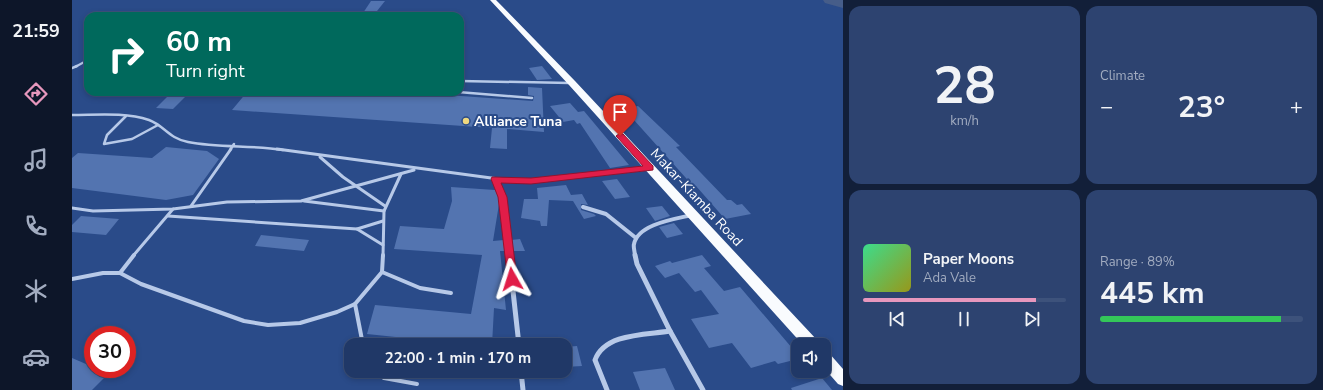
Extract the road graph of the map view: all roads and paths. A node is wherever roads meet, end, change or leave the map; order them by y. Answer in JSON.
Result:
{"nodes":[{"id":1,"x":494,"y":0,"type":"edge"},
{"id":2,"x":84,"y":62,"type":"edge"},
{"id":3,"x":72,"y":68,"type":"edge"},
{"id":4,"x":464,"y":81,"type":"edge"},
{"id":5,"x":572,"y":83,"type":"junction"},
{"id":6,"x":464,"y":92,"type":"edge"},
{"id":7,"x":532,"y":98,"type":"dead end"},
{"id":8,"x":72,"y":115,"type":"edge"},
{"id":9,"x":126,"y":116,"type":"junction"},
{"id":10,"x":158,"y":125,"type":"junction"},
{"id":11,"x":234,"y":144,"type":"junction"},
{"id":12,"x":320,"y":156,"type":"junction"},
{"id":13,"x":650,"y":168,"type":"junction"},
{"id":14,"x":415,"y":169,"type":"junction"},
{"id":15,"x":401,"y":174,"type":"junction"},
{"id":16,"x":495,"y":179,"type":"junction"},
{"id":17,"x":359,"y":186,"type":"junction"},
{"id":18,"x":301,"y":201,"type":"junction"},
{"id":19,"x":190,"y":206,"type":"junction"},
{"id":20,"x":385,"y":206,"type":"junction"},
{"id":21,"x":583,"y":207,"type":"dead end"},
{"id":22,"x":72,"y":208,"type":"edge"},
{"id":23,"x":173,"y":209,"type":"junction"},
{"id":24,"x":384,"y":211,"type":"junction"},
{"id":25,"x":692,"y":215,"type":"junction"},
{"id":26,"x":168,"y":216,"type":"junction"},
{"id":27,"x":383,"y":221,"type":"junction"},
{"id":28,"x":357,"y":230,"type":"junction"},
{"id":29,"x":636,"y":238,"type":"junction"},
{"id":30,"x":383,"y":245,"type":"junction"},
{"id":31,"x":382,"y":272,"type":"junction"},
{"id":32,"x":120,"y":273,"type":"junction"},
{"id":33,"x":72,"y":279,"type":"edge"},
{"id":34,"x":450,"y":293,"type":"dead end"},
{"id":35,"x":355,"y":304,"type":"junction"},
{"id":36,"x":670,"y":331,"type":"junction"},
{"id":37,"x":362,"y":338,"type":"edge"},
{"id":38,"x":517,"y":338,"type":"edge"},
{"id":39,"x":806,"y":338,"type":"edge"},
{"id":40,"x":831,"y":366,"type":"edge"},
{"id":41,"x":384,"y":378,"type":"edge"},
{"id":42,"x":522,"y":378,"type":"edge"},
{"id":43,"x":843,"y":379,"type":"edge"},
{"id":44,"x":417,"y":384,"type":"dead end"},
{"id":45,"x":523,"y":390,"type":"edge"},
{"id":46,"x":607,"y":390,"type":"edge"},
{"id":47,"x":703,"y":390,"type":"edge"}],
"edges":[{"from":1,"to":5,"type":"main road","name":"Makar-Kiamba Road"},
{"from":2,"to":3,"type":"lane"},
{"from":4,"to":5,"type":"lane"},
{"from":5,"to":13,"type":"main road","name":"Makar-Kiamba Road"},
{"from":6,"to":7,"type":"lane"},
{"from":8,"to":9,"type":"lane"},
{"from":9,"to":10,"type":"lane"},
{"from":9,"to":10,"type":"lane"},
{"from":10,"to":11,"type":"lane"},
{"from":11,"to":12,"type":"lane"},
{"from":11,"to":19,"type":"lane"},
{"from":12,"to":14,"type":"lane"},
{"from":12,"to":17,"type":"lane"},
{"from":13,"to":16,"type":"lane"},
{"from":13,"to":25,"type":"main road","name":"Makar-Kiamba Road"},
{"from":14,"to":15,"type":"lane"},
{"from":14,"to":16,"type":"lane"},
{"from":15,"to":17,"type":"lane"},
{"from":15,"to":20,"type":"lane"},
{"from":16,"to":38,"type":"street"},
{"from":17,"to":18,"type":"lane"},
{"from":17,"to":20,"type":"lane"},
{"from":18,"to":19,"type":"lane"},
{"from":18,"to":24,"type":"lane"},
{"from":19,"to":23,"type":"lane"},
{"from":20,"to":24,"type":"lane"},
{"from":21,"to":29,"type":"street"},
{"from":22,"to":23,"type":"lane"},
{"from":23,"to":26,"type":"lane"},
{"from":24,"to":27,"type":"lane"},
{"from":25,"to":29,"type":"street"},
{"from":25,"to":39,"type":"main road","name":"Makar-Kiamba Road"},
{"from":26,"to":28,"type":"lane"},
{"from":26,"to":32,"type":"lane"},
{"from":27,"to":28,"type":"lane"},
{"from":27,"to":30,"type":"lane"},
{"from":28,"to":30,"type":"lane"},
{"from":29,"to":36,"type":"street"},
{"from":30,"to":31,"type":"lane"},
{"from":31,"to":34,"type":"lane"},
{"from":31,"to":35,"type":"lane"},
{"from":32,"to":33,"type":"lane"},
{"from":32,"to":35,"type":"lane"},
{"from":35,"to":37,"type":"lane"},
{"from":36,"to":46,"type":"street"},
{"from":36,"to":47,"type":"street"},
{"from":40,"to":43,"type":"main road"},
{"from":41,"to":44,"type":"lane"},
{"from":42,"to":45,"type":"street"}]}
